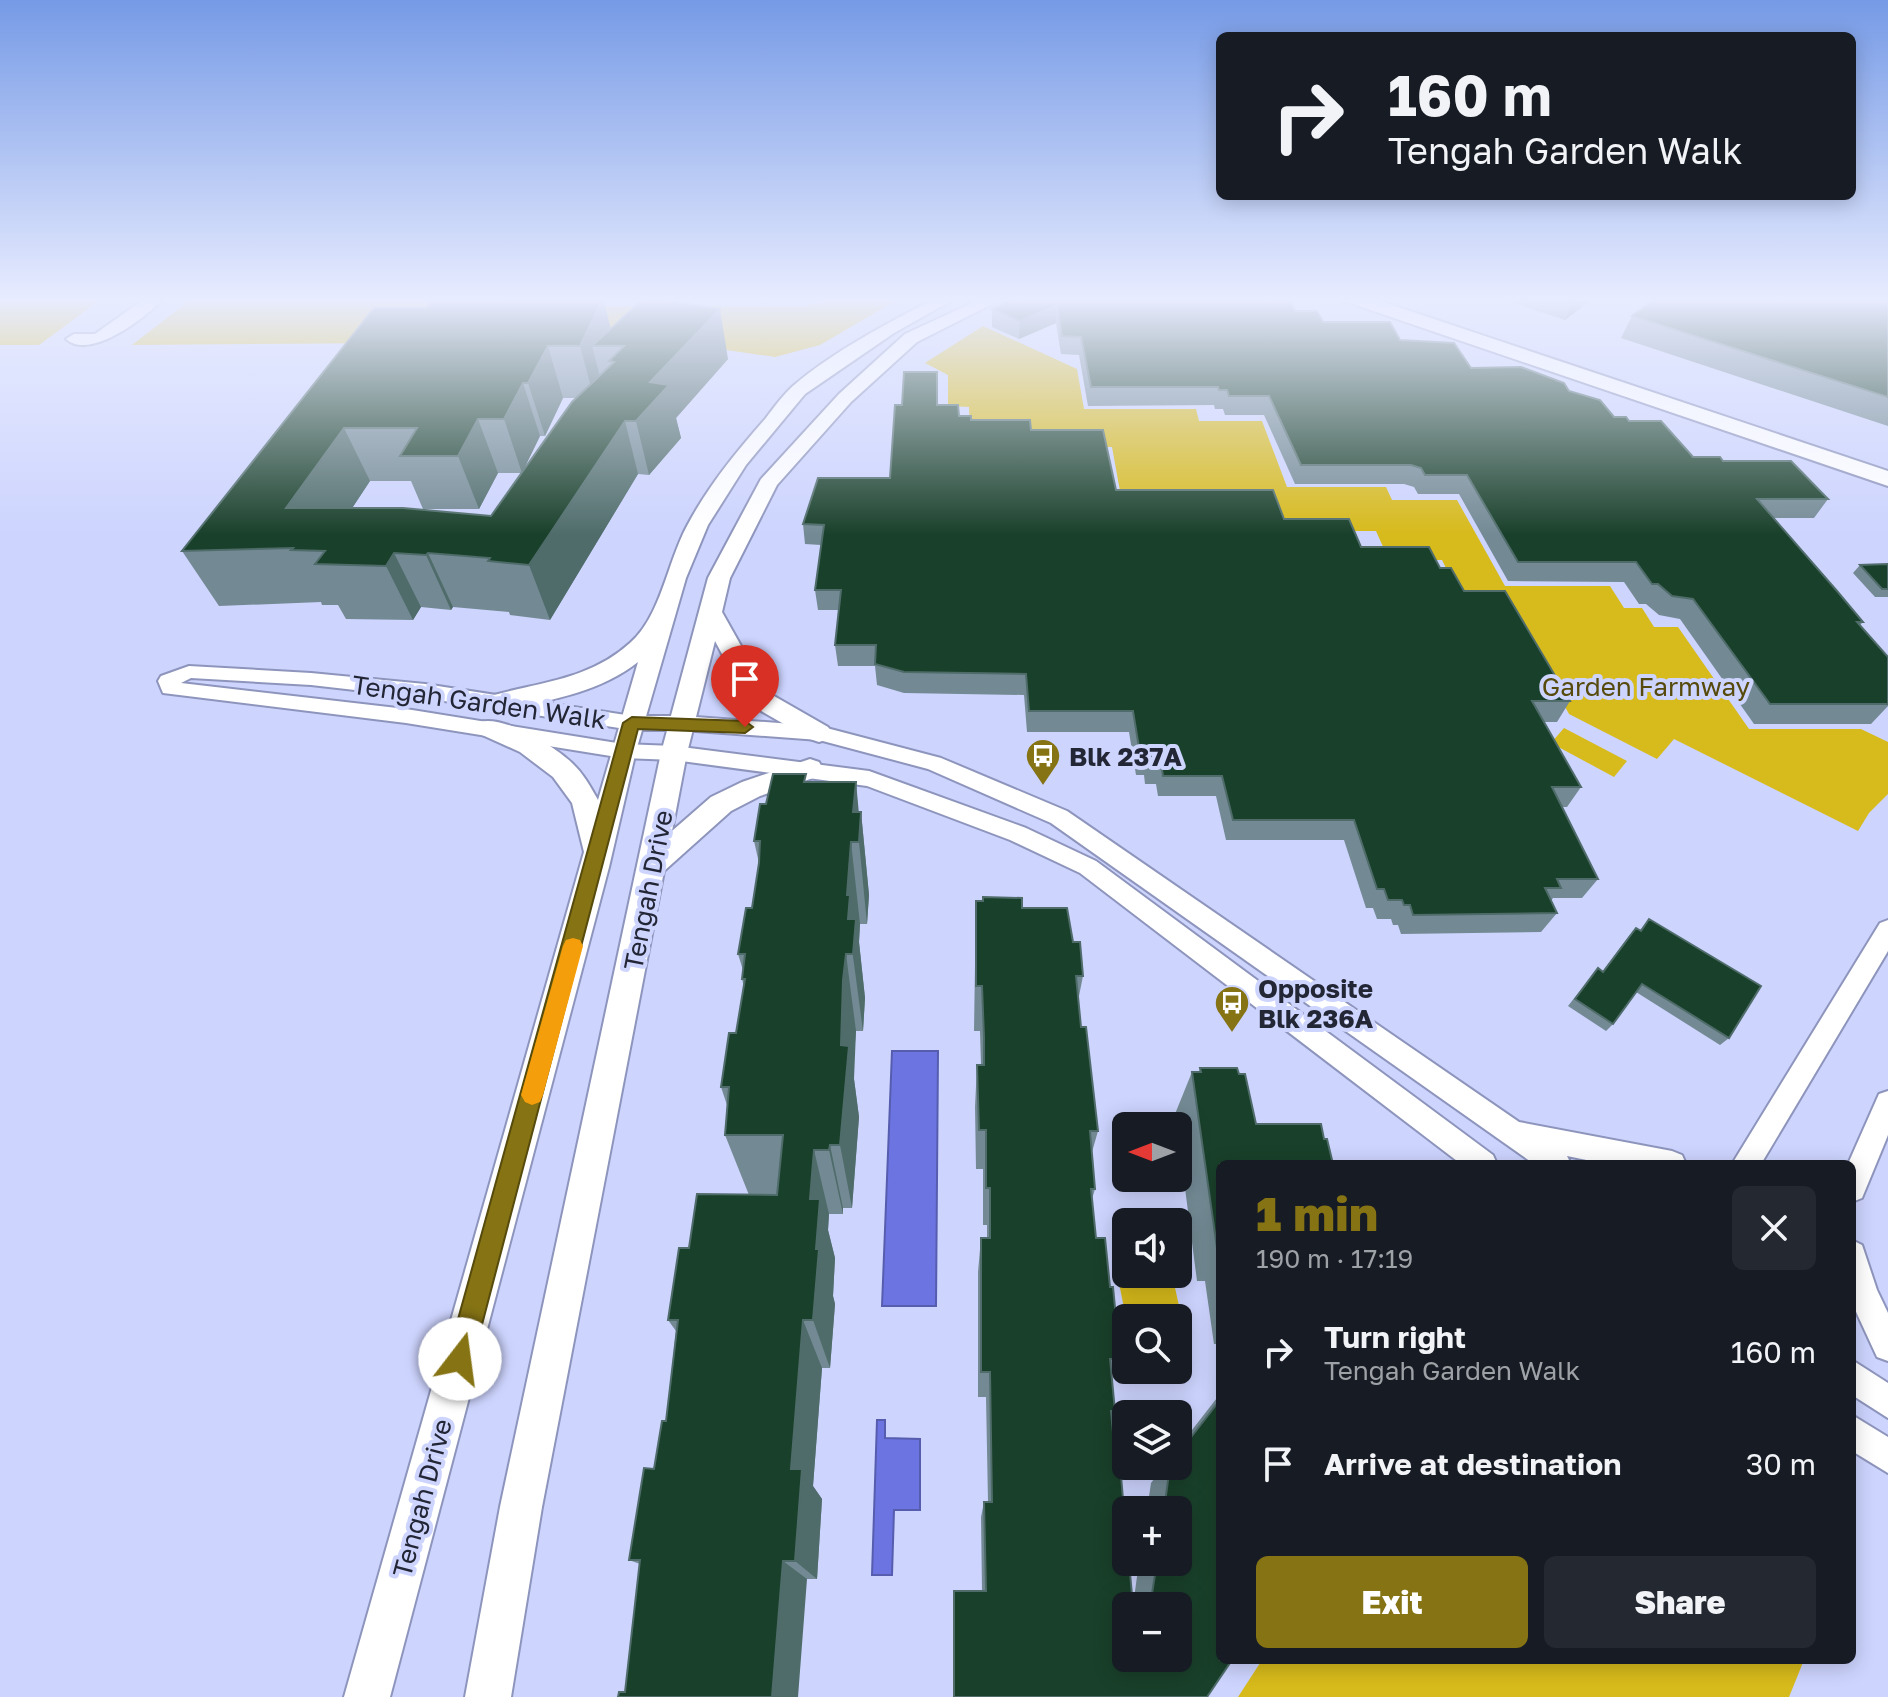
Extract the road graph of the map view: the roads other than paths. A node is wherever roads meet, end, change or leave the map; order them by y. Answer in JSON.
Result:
{"nodes":[{"id":1,"x":819,"y":376,"type":"edge"},
{"id":2,"x":869,"y":376,"type":"edge"},
{"id":3,"x":1584,"y":376,"type":"edge"},
{"id":4,"x":1631,"y":376,"type":"edge"},
{"id":5,"x":1888,"y":464,"type":"edge"},
{"id":6,"x":1888,"y":479,"type":"edge"},
{"id":7,"x":710,"y":611,"type":"junction"},
{"id":8,"x":662,"y":624,"type":"junction"},
{"id":9,"x":499,"y":702,"type":"junction"},
{"id":10,"x":632,"y":723,"type":"junction"},
{"id":11,"x":682,"y":723,"type":"junction"},
{"id":12,"x":489,"y":728,"type":"junction"},
{"id":13,"x":819,"y":733,"type":"junction"},
{"id":14,"x":623,"y":751,"type":"junction"},
{"id":15,"x":674,"y":753,"type":"junction"},
{"id":16,"x":810,"y":769,"type":"junction"},
{"id":17,"x":654,"y":863,"type":"junction"},
{"id":18,"x":595,"y":867,"type":"junction"},
{"id":19,"x":1888,"y":930,"type":"edge"},
{"id":20,"x":1888,"y":1103,"type":"edge"},
{"id":21,"x":1515,"y":1133,"type":"junction"},
{"id":22,"x":1478,"y":1160,"type":"edge"},
{"id":23,"x":1531,"y":1160,"type":"edge"},
{"id":24,"x":1552,"y":1160,"type":"edge"},
{"id":25,"x":1652,"y":1160,"type":"edge"},
{"id":26,"x":1748,"y":1160,"type":"edge"},
{"id":27,"x":1856,"y":1179,"type":"edge"},
{"id":28,"x":1856,"y":1269,"type":"edge"},
{"id":29,"x":1888,"y":1346,"type":"edge"},
{"id":30,"x":1856,"y":1379,"type":"edge"},
{"id":31,"x":1888,"y":1402,"type":"edge"},
{"id":32,"x":1856,"y":1434,"type":"edge"},
{"id":33,"x":1888,"y":1457,"type":"edge"},
{"id":34,"x":367,"y":1697,"type":"edge"},
{"id":35,"x":488,"y":1697,"type":"edge"}],
"edges":[{"from":1,"to":8,"type":"street","name":"Tengah Drive"},
{"from":2,"to":7,"type":"street","name":"Tengah Drive"},
{"from":3,"to":6,"type":"main road"},
{"from":4,"to":5,"type":"main road"},
{"from":7,"to":11,"type":"street","name":"Tengah Drive"},
{"from":7,"to":13,"type":"street"},
{"from":8,"to":9,"type":"street"},
{"from":8,"to":10,"type":"street","name":"Tengah Drive"},
{"from":9,"to":10,"type":"street","name":"Tengah Garden Walk"},
{"from":9,"to":12,"type":"street","name":"Tengah Garden Walk"},
{"from":10,"to":11,"type":"street","name":"Tengah Garden Walk"},
{"from":10,"to":14,"type":"street","name":"Tengah Drive"},
{"from":11,"to":13,"type":"street","name":"Tengah Garden Walk"},
{"from":11,"to":15,"type":"street","name":"Tengah Drive"},
{"from":12,"to":14,"type":"street","name":"Tengah Garden Walk"},
{"from":12,"to":18,"type":"street"},
{"from":13,"to":21,"type":"street","name":"Tengah Garden Walk"},
{"from":14,"to":15,"type":"street","name":"Tengah Garden Walk"},
{"from":14,"to":18,"type":"street","name":"Tengah Drive"},
{"from":15,"to":16,"type":"street","name":"Tengah Garden Walk"},
{"from":15,"to":17,"type":"street","name":"Tengah Drive"},
{"from":16,"to":17,"type":"street"},
{"from":16,"to":22,"type":"street","name":"Tengah Garden Walk"},
{"from":17,"to":35,"type":"street","name":"Tengah Drive"},
{"from":18,"to":34,"type":"street","name":"Tengah Drive"},
{"from":19,"to":26,"type":"street"},
{"from":20,"to":27,"type":"street"},
{"from":21,"to":23,"type":"street"},
{"from":21,"to":24,"type":"street","name":"Tengah Garden Walk"},
{"from":21,"to":25,"type":"street"},
{"from":28,"to":29,"type":"street"},
{"from":30,"to":31,"type":"street"},
{"from":32,"to":33,"type":"street"}]}
